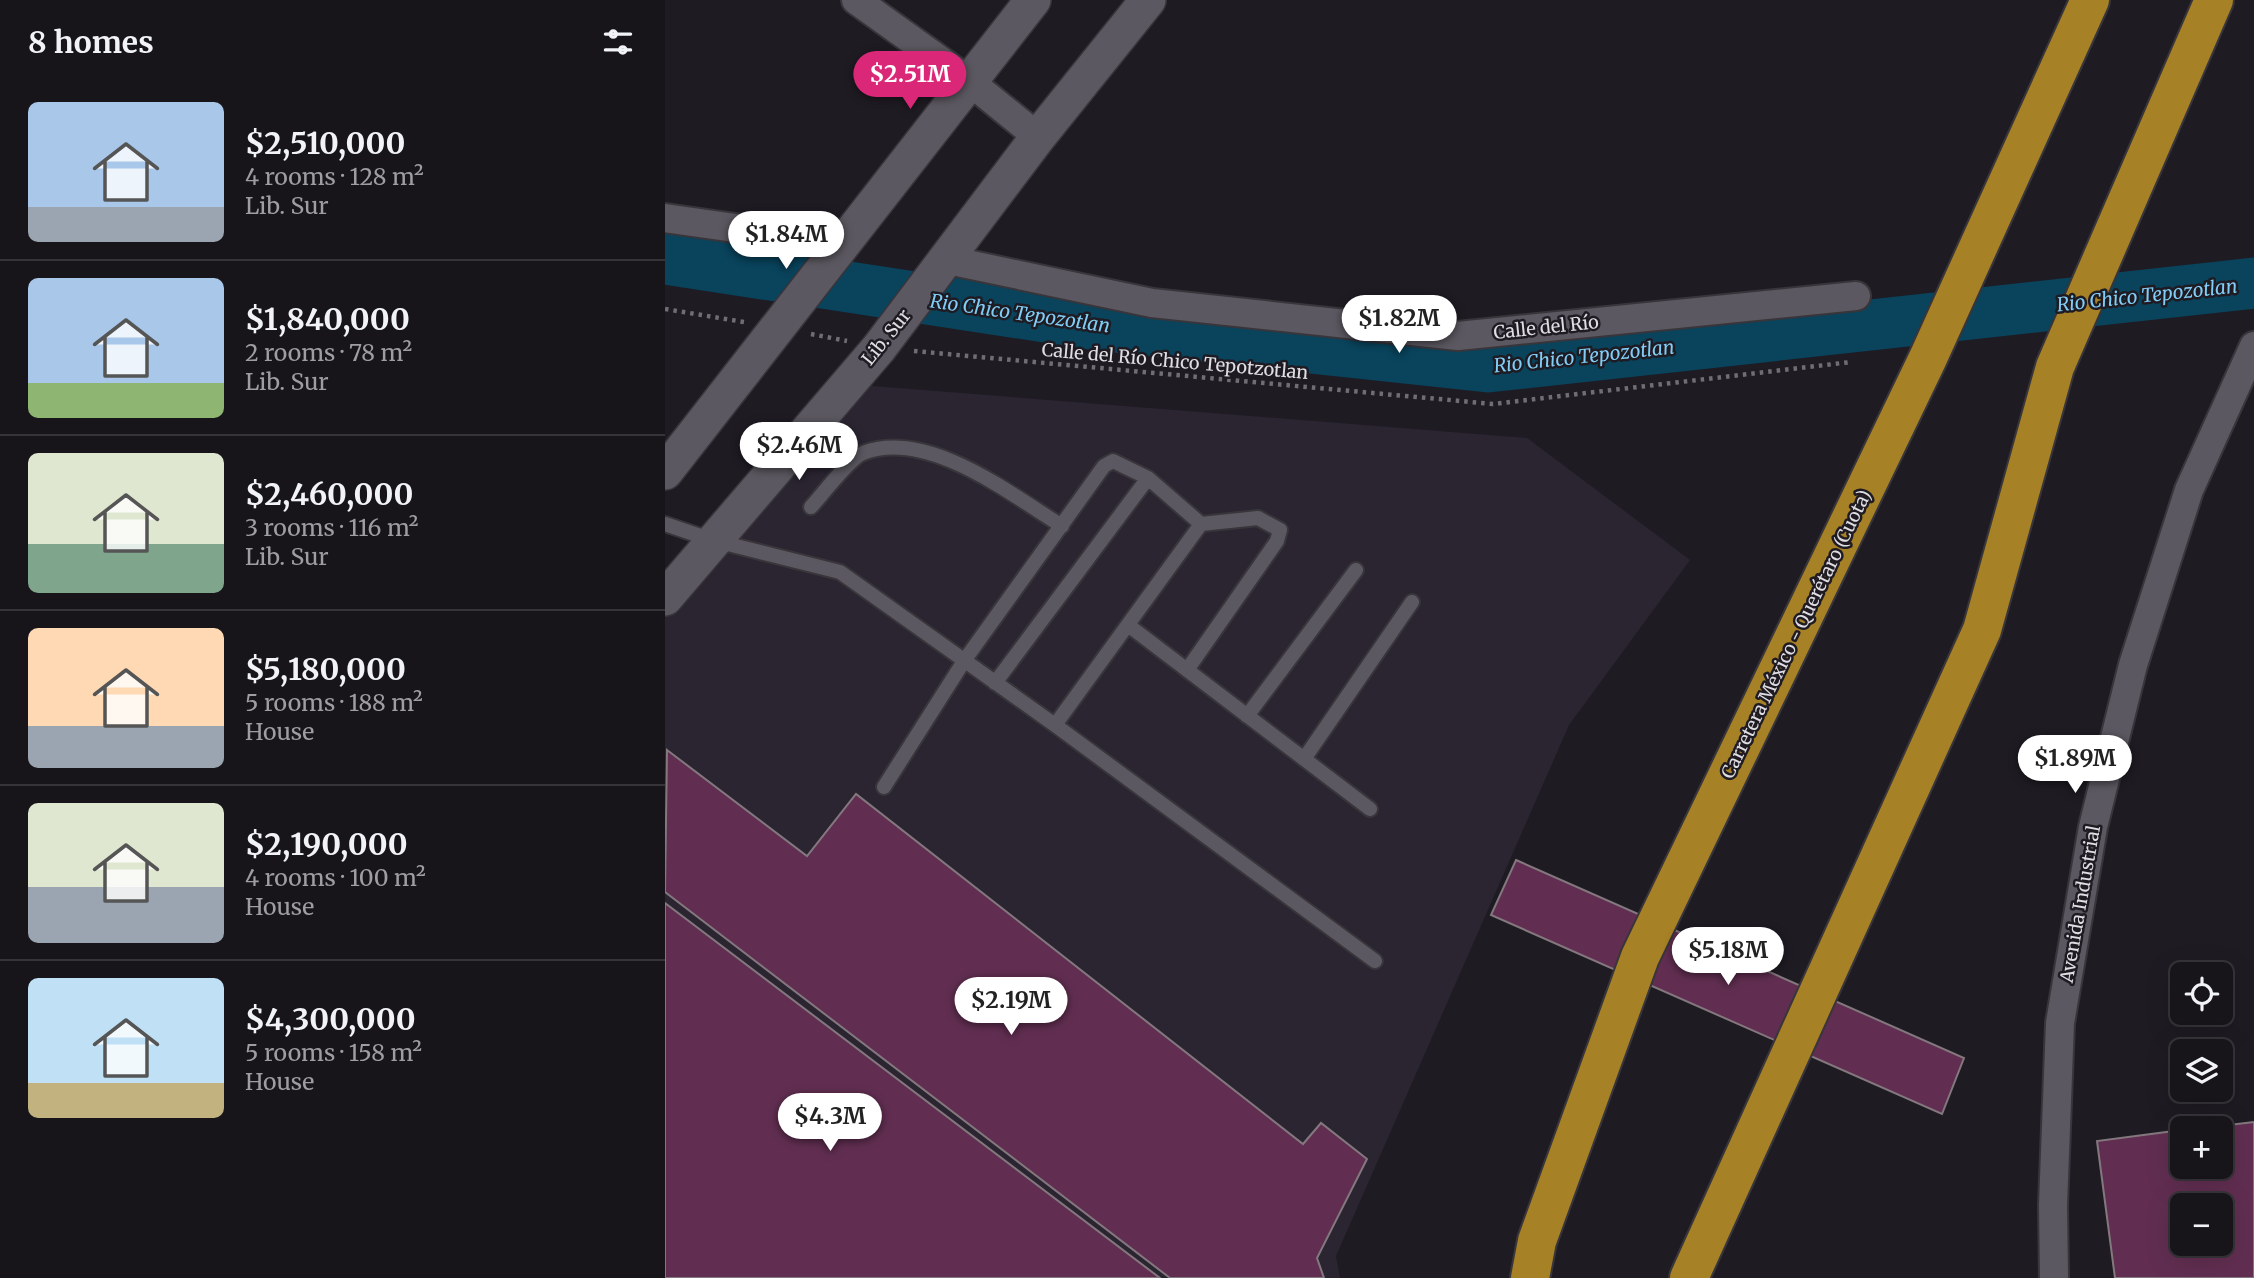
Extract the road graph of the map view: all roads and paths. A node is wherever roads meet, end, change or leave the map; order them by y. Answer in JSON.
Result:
{"nodes":[{"id":1,"x":856,"y":0,"type":"edge"},
{"id":2,"x":1033,"y":0,"type":"edge"},
{"id":3,"x":1148,"y":0,"type":"edge"},
{"id":4,"x":2090,"y":0,"type":"edge"},
{"id":5,"x":2214,"y":0,"type":"edge"},
{"id":6,"x":969,"y":81,"type":"junction"},
{"id":7,"x":1038,"y":137,"type":"junction"},
{"id":8,"x":665,"y":218,"type":"edge"},
{"id":9,"x":836,"y":250,"type":"junction"},
{"id":10,"x":944,"y":265,"type":"junction"},
{"id":11,"x":1856,"y":296,"type":"dead end"},
{"id":12,"x":665,"y":309,"type":"edge"},
{"id":13,"x":783,"y":323,"type":"junction"},
{"id":14,"x":885,"y":340,"type":"junction"},
{"id":15,"x":2254,"y":346,"type":"edge"},
{"id":16,"x":1851,"y":362,"type":"dead end"},
{"id":17,"x":665,"y":472,"type":"edge"},
{"id":18,"x":1148,"y":478,"type":"junction"},
{"id":19,"x":811,"y":507,"type":"dead end"},
{"id":20,"x":665,"y":524,"type":"edge"},
{"id":21,"x":1201,"y":524,"type":"junction"},
{"id":22,"x":1062,"y":526,"type":"junction"},
{"id":23,"x":712,"y":540,"type":"junction"},
{"id":24,"x":1356,"y":570,"type":"dead end"},
{"id":25,"x":665,"y":598,"type":"edge"},
{"id":26,"x":1412,"y":602,"type":"dead end"},
{"id":27,"x":1128,"y":625,"type":"junction"},
{"id":28,"x":964,"y":660,"type":"junction"},
{"id":29,"x":1187,"y":670,"type":"junction"},
{"id":30,"x":995,"y":683,"type":"junction"},
{"id":31,"x":1247,"y":716,"type":"junction"},
{"id":32,"x":1055,"y":725,"type":"junction"},
{"id":33,"x":1304,"y":759,"type":"junction"},
{"id":34,"x":884,"y":788,"type":"dead end"},
{"id":35,"x":1370,"y":809,"type":"dead end"},
{"id":36,"x":1375,"y":961,"type":"dead end"},
{"id":37,"x":1530,"y":1278,"type":"edge"},
{"id":38,"x":1689,"y":1278,"type":"edge"},
{"id":39,"x":2054,"y":1278,"type":"edge"}],
"edges":[{"from":1,"to":6,"type":"street"},
{"from":2,"to":6,"type":"street"},
{"from":3,"to":7,"type":"street","name":"Lib. Sur"},
{"from":4,"to":37,"type":"highway","name":"Carretera México - Querétaro (Cuota)"},
{"from":5,"to":38,"type":"highway"},
{"from":6,"to":7,"type":"street"},
{"from":6,"to":9,"type":"street"},
{"from":7,"to":10,"type":"street","name":"Lib. Sur"},
{"from":8,"to":9,"type":"street"},
{"from":9,"to":13,"type":"street"},
{"from":10,"to":11,"type":"street","name":"Calle del Río"},
{"from":10,"to":14,"type":"street","name":"Lib. Sur"},
{"from":12,"to":13,"type":"path","name":"Calle del Río Chico Tepotzotlan"},
{"from":13,"to":14,"type":"path","name":"Calle del Río Chico Tepotzotlan"},
{"from":13,"to":17,"type":"street"},
{"from":14,"to":16,"type":"path","name":"Calle del Río Chico Tepotzotlan"},
{"from":14,"to":23,"type":"street","name":"Lib. Sur"},
{"from":15,"to":39,"type":"street","name":"Avenida Industrial"},
{"from":18,"to":21,"type":"lane"},
{"from":18,"to":22,"type":"lane"},
{"from":18,"to":30,"type":"lane"},
{"from":19,"to":22,"type":"lane"},
{"from":20,"to":23,"type":"lane"},
{"from":21,"to":27,"type":"lane"},
{"from":21,"to":29,"type":"lane"},
{"from":22,"to":28,"type":"lane"},
{"from":23,"to":25,"type":"street","name":"Lib. Sur"},
{"from":23,"to":28,"type":"lane"},
{"from":24,"to":31,"type":"lane"},
{"from":26,"to":33,"type":"lane"},
{"from":27,"to":29,"type":"lane"},
{"from":27,"to":32,"type":"lane"},
{"from":28,"to":30,"type":"lane"},
{"from":28,"to":34,"type":"lane"},
{"from":29,"to":31,"type":"lane"},
{"from":30,"to":32,"type":"lane"},
{"from":31,"to":33,"type":"lane"},
{"from":32,"to":36,"type":"lane"},
{"from":33,"to":35,"type":"lane"}]}
